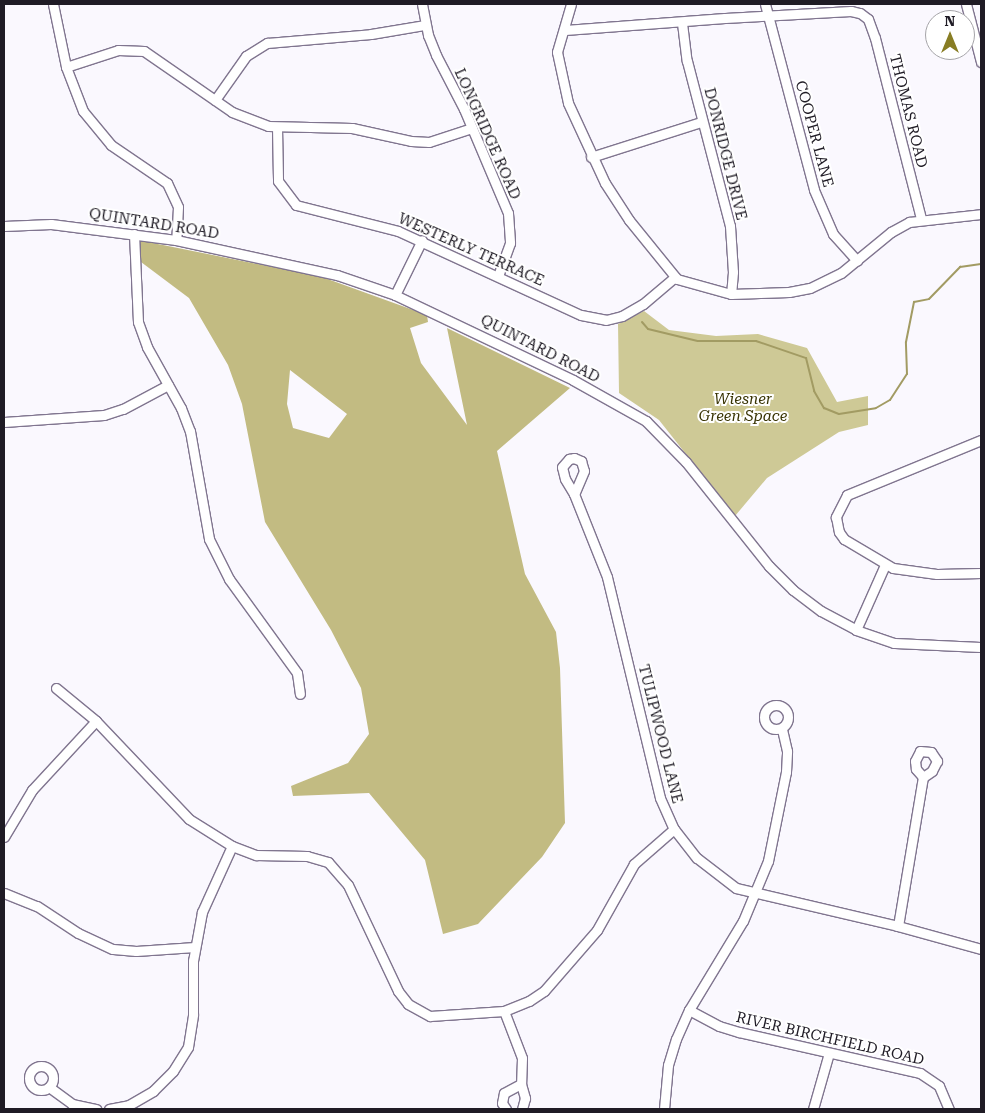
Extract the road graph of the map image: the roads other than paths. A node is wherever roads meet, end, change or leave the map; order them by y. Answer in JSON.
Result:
{"nodes":[{"id":1,"x":54,"y":4,"type":"edge"},
{"id":2,"x":422,"y":4,"type":"edge"},
{"id":3,"x":571,"y":4,"type":"edge"},
{"id":4,"x":765,"y":4,"type":"edge"},
{"id":5,"x":966,"y":4,"type":"edge"},
{"id":6,"x":769,"y":16,"type":"junction"},
{"id":7,"x":682,"y":23,"type":"junction"},
{"id":8,"x":425,"y":25,"type":"junction"},
{"id":9,"x":565,"y":30,"type":"junction"},
{"id":10,"x":981,"y":62,"type":"edge"},
{"id":11,"x":66,"y":67,"type":"junction"},
{"id":12,"x":215,"y":100,"type":"junction"},
{"id":13,"x":701,"y":122,"type":"junction"},
{"id":14,"x":277,"y":127,"type":"junction"},
{"id":15,"x":472,"y":128,"type":"junction"},
{"id":16,"x":591,"y":157,"type":"junction"},
{"id":17,"x":981,"y":214,"type":"edge"},
{"id":18,"x":922,"y":219,"type":"junction"},
{"id":19,"x":4,"y":226,"type":"edge"},
{"id":20,"x":134,"y":234,"type":"junction"},
{"id":21,"x":176,"y":240,"type":"junction"},
{"id":22,"x":422,"y":240,"type":"junction"},
{"id":23,"x":857,"y":261,"type":"junction"},
{"id":24,"x":498,"y":276,"type":"junction"},
{"id":25,"x":675,"y":277,"type":"junction"},
{"id":26,"x":731,"y":294,"type":"junction"},
{"id":27,"x":395,"y":295,"type":"junction"},
{"id":28,"x":168,"y":386,"type":"junction"},
{"id":29,"x":4,"y":422,"type":"edge"},
{"id":30,"x":981,"y":440,"type":"edge"},
{"id":31,"x":574,"y":494,"type":"dead end"},
{"id":32,"x":885,"y":565,"type":"junction"},
{"id":33,"x":981,"y":573,"type":"edge"},
{"id":34,"x":856,"y":630,"type":"junction"},
{"id":35,"x":981,"y":647,"type":"edge"},
{"id":36,"x":56,"y":688,"type":"dead end"},
{"id":37,"x":300,"y":694,"type":"dead end"},
{"id":38,"x":96,"y":721,"type":"junction"},
{"id":39,"x":782,"y":729,"type":"dead end"},
{"id":40,"x":923,"y":777,"type":"dead end"},
{"id":41,"x":674,"y":829,"type":"junction"},
{"id":42,"x":4,"y":837,"type":"edge"},
{"id":43,"x":232,"y":846,"type":"junction"},
{"id":44,"x":4,"y":893,"type":"edge"},
{"id":45,"x":756,"y":894,"type":"junction"},
{"id":46,"x":898,"y":926,"type":"junction"},
{"id":47,"x":195,"y":947,"type":"junction"},
{"id":48,"x":981,"y":949,"type":"edge"},
{"id":49,"x":504,"y":1010,"type":"junction"},
{"id":50,"x":689,"y":1010,"type":"junction"},
{"id":51,"x":828,"y":1053,"type":"junction"},
{"id":52,"x":521,"y":1084,"type":"junction"},
{"id":53,"x":49,"y":1087,"type":"dead end"},
{"id":54,"x":96,"y":1109,"type":"edge"},
{"id":55,"x":109,"y":1109,"type":"edge"},
{"id":56,"x":506,"y":1109,"type":"edge"},
{"id":57,"x":522,"y":1109,"type":"edge"},
{"id":58,"x":664,"y":1109,"type":"edge"},
{"id":59,"x":813,"y":1109,"type":"edge"},
{"id":60,"x":949,"y":1109,"type":"edge"}],
"edges":[{"from":1,"to":11,"type":"street"},
{"from":2,"to":8,"type":"street","name":"LONGRIDGE ROAD"},
{"from":3,"to":9,"type":"street"},
{"from":4,"to":6,"type":"street","name":"COOPER LANE"},
{"from":5,"to":10,"type":"street"},
{"from":6,"to":7,"type":"street"},
{"from":6,"to":18,"type":"street","name":"THOMAS ROAD"},
{"from":6,"to":23,"type":"street","name":"COOPER LANE"},
{"from":7,"to":9,"type":"street"},
{"from":7,"to":13,"type":"street","name":"DONRIDGE DRIVE"},
{"from":8,"to":12,"type":"street"},
{"from":8,"to":15,"type":"street","name":"LONGRIDGE ROAD"},
{"from":9,"to":16,"type":"street"},
{"from":11,"to":12,"type":"street"},
{"from":11,"to":21,"type":"street"},
{"from":12,"to":14,"type":"street"},
{"from":13,"to":16,"type":"street"},
{"from":13,"to":26,"type":"street","name":"DONRIDGE DRIVE"},
{"from":14,"to":15,"type":"street"},
{"from":14,"to":22,"type":"street","name":"WESTERLY TERRACE"},
{"from":15,"to":24,"type":"street","name":"LONGRIDGE ROAD"},
{"from":16,"to":25,"type":"street"},
{"from":17,"to":18,"type":"street"},
{"from":18,"to":23,"type":"street"},
{"from":19,"to":20,"type":"street","name":"QUINTARD ROAD"},
{"from":20,"to":21,"type":"street","name":"QUINTARD ROAD"},
{"from":20,"to":28,"type":"street"},
{"from":21,"to":27,"type":"street","name":"QUINTARD ROAD"},
{"from":22,"to":24,"type":"street","name":"WESTERLY TERRACE"},
{"from":22,"to":27,"type":"street"},
{"from":23,"to":26,"type":"street"},
{"from":24,"to":25,"type":"street","name":"WESTERLY TERRACE"},
{"from":25,"to":26,"type":"street"},
{"from":27,"to":34,"type":"street","name":"QUINTARD ROAD"},
{"from":28,"to":29,"type":"street"},
{"from":28,"to":37,"type":"street"},
{"from":30,"to":32,"type":"street"},
{"from":31,"to":41,"type":"street","name":"TULIPWOOD LANE"},
{"from":32,"to":33,"type":"street"},
{"from":32,"to":34,"type":"street"},
{"from":34,"to":35,"type":"street","name":"QUINTARD ROAD"},
{"from":36,"to":38,"type":"street"},
{"from":38,"to":42,"type":"street"},
{"from":38,"to":43,"type":"street"},
{"from":39,"to":45,"type":"street"},
{"from":40,"to":46,"type":"street"},
{"from":41,"to":45,"type":"street","name":"TULIPWOOD LANE"},
{"from":41,"to":49,"type":"street"},
{"from":43,"to":47,"type":"street"},
{"from":43,"to":49,"type":"street"},
{"from":44,"to":47,"type":"street"},
{"from":45,"to":46,"type":"street","name":"TULIPWOOD LANE"},
{"from":45,"to":50,"type":"street"},
{"from":46,"to":48,"type":"street","name":"TULIPWOOD LANE"},
{"from":47,"to":55,"type":"street"},
{"from":49,"to":52,"type":"street"},
{"from":50,"to":51,"type":"street","name":"RIVER BIRCHFIELD ROAD"},
{"from":50,"to":58,"type":"street"},
{"from":51,"to":59,"type":"street"},
{"from":51,"to":60,"type":"street","name":"RIVER BIRCHFIELD ROAD"},
{"from":52,"to":56,"type":"street"},
{"from":52,"to":57,"type":"street"},
{"from":53,"to":54,"type":"street"}]}
